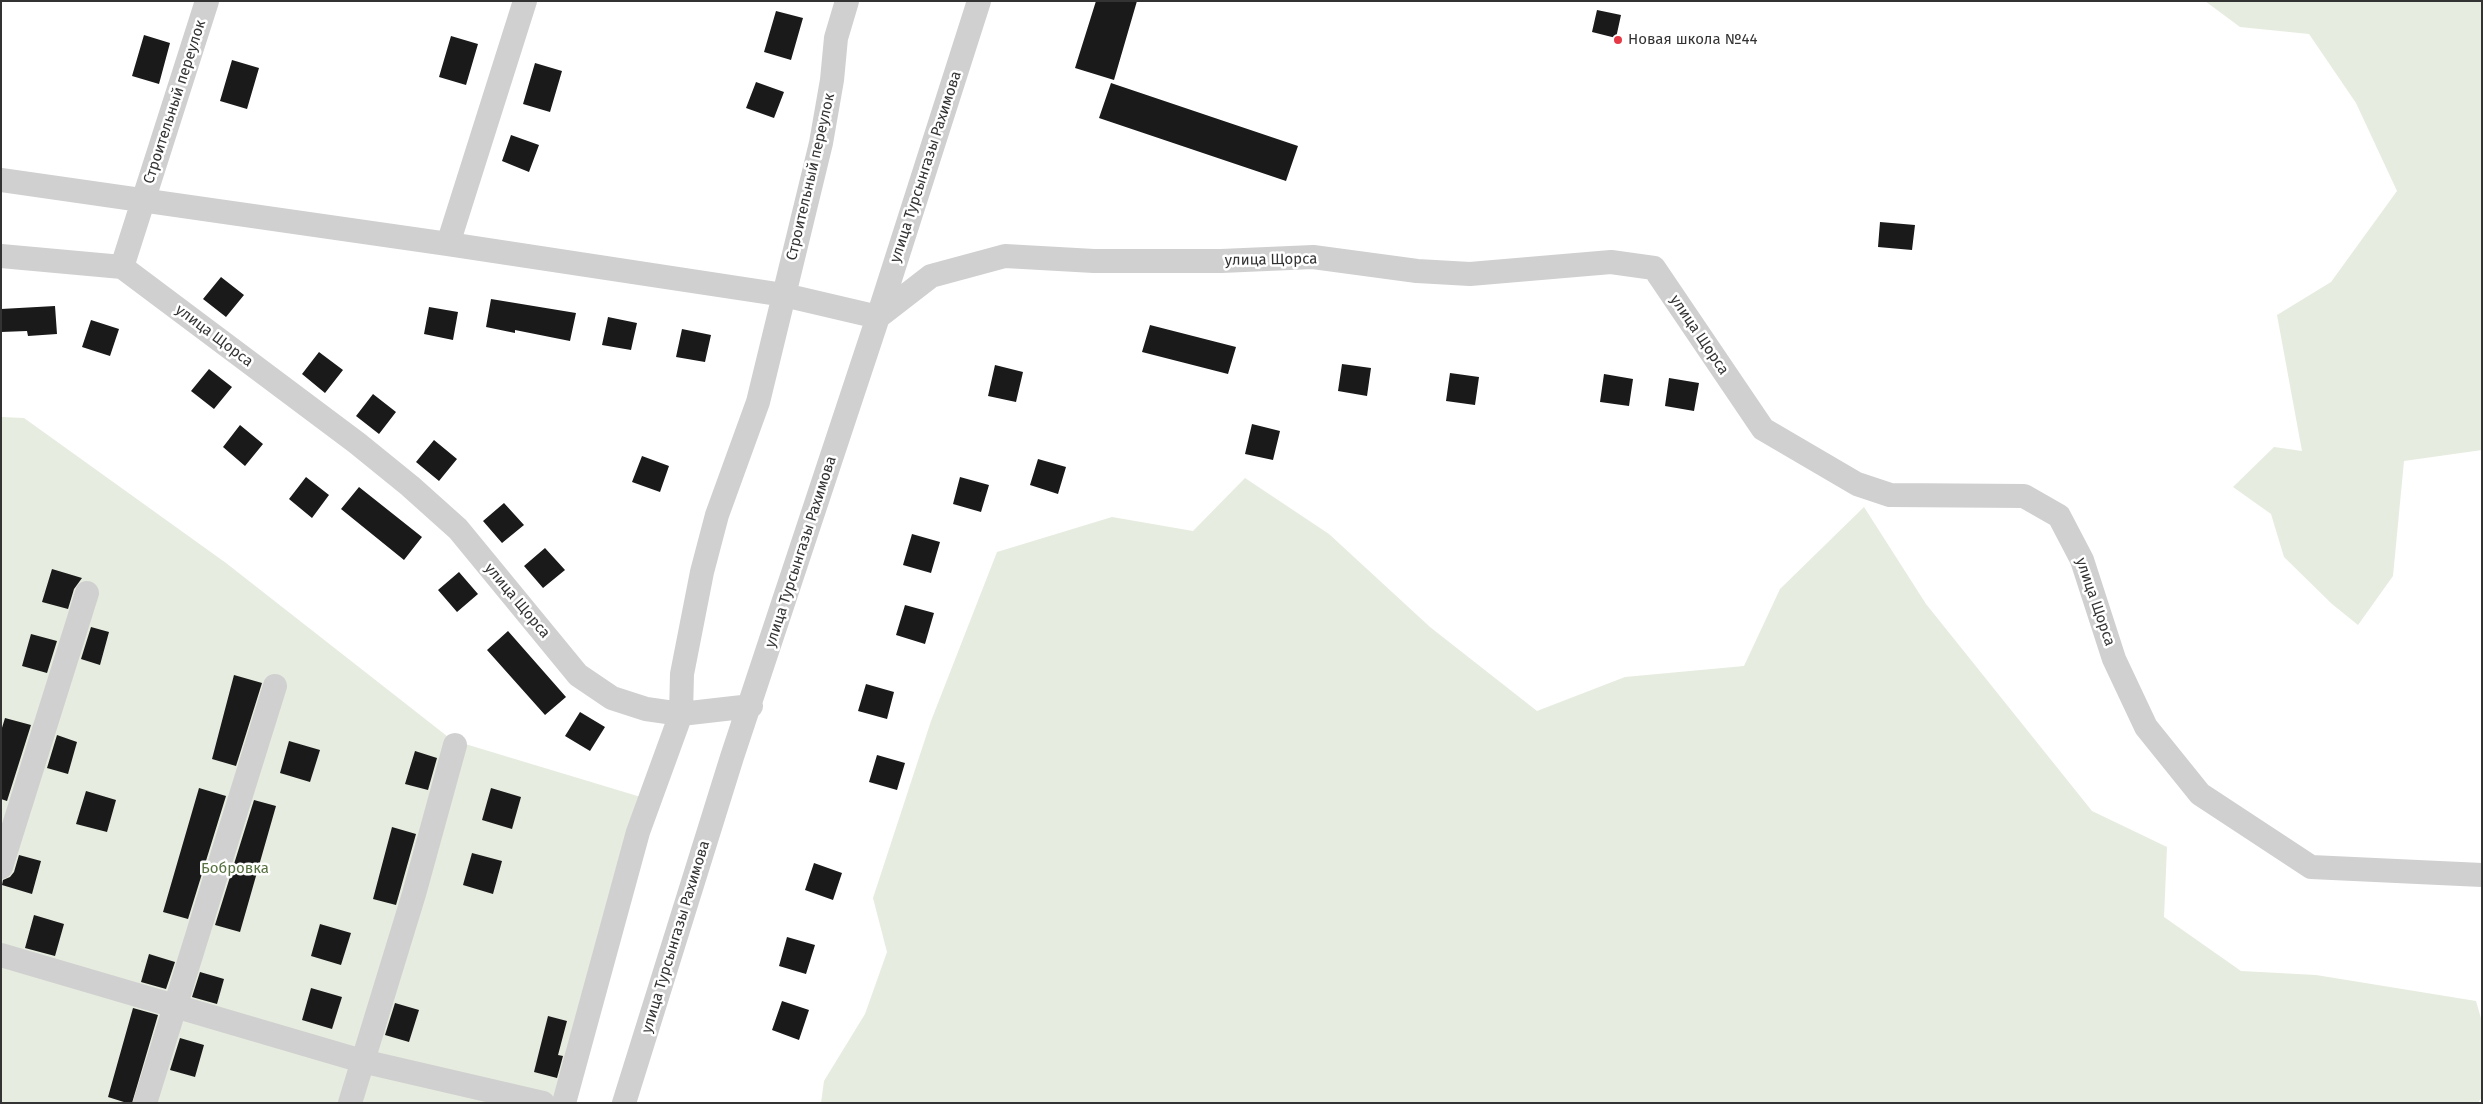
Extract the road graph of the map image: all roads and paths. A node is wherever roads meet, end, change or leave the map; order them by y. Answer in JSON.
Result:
{"nodes":[{"id":1,"x":207,"y":1,"type":"edge"},
{"id":2,"x":525,"y":1,"type":"edge"},
{"id":3,"x":847,"y":1,"type":"edge"},
{"id":4,"x":979,"y":1,"type":"edge"},
{"id":5,"x":1,"y":180,"type":"edge"},
{"id":6,"x":144,"y":202,"type":"junction"},
{"id":7,"x":448,"y":244,"type":"junction"},
{"id":8,"x":1,"y":256,"type":"edge"},
{"id":9,"x":122,"y":267,"type":"junction"},
{"id":10,"x":784,"y":295,"type":"junction"},
{"id":11,"x":878,"y":317,"type":"junction"},
{"id":12,"x":87,"y":593,"type":"dead end"},
{"id":13,"x":275,"y":686,"type":"dead end"},
{"id":14,"x":751,"y":706,"type":"junction"},
{"id":15,"x":681,"y":714,"type":"junction"},
{"id":16,"x":455,"y":745,"type":"dead end"},
{"id":17,"x":1,"y":867,"type":"edge"},
{"id":18,"x":2482,"y":875,"type":"edge"},
{"id":19,"x":1,"y":955,"type":"edge"},
{"id":20,"x":174,"y":1006,"type":"junction"},
{"id":21,"x":362,"y":1061,"type":"junction"},
{"id":22,"x":145,"y":1103,"type":"edge"},
{"id":23,"x":350,"y":1103,"type":"edge"},
{"id":24,"x":543,"y":1103,"type":"edge"},
{"id":25,"x":564,"y":1103,"type":"edge"},
{"id":26,"x":624,"y":1103,"type":"edge"}],
"edges":[{"from":1,"to":6,"type":"street","name":"Строительный переулок"},
{"from":2,"to":7,"type":"street"},
{"from":3,"to":10,"type":"street","name":"Строительный переулок"},
{"from":4,"to":11,"type":"street","name":"улица Турсынгазы Рахимова"},
{"from":5,"to":6,"type":"street"},
{"from":6,"to":7,"type":"street"},
{"from":6,"to":9,"type":"street","name":"Строительный переулок"},
{"from":7,"to":10,"type":"street"},
{"from":8,"to":9,"type":"street"},
{"from":9,"to":15,"type":"street","name":"улица Щорса"},
{"from":10,"to":11,"type":"street"},
{"from":10,"to":15,"type":"street"},
{"from":11,"to":14,"type":"street","name":"улица Турсынгазы Рахимова"},
{"from":11,"to":18,"type":"street","name":"улица Щорса"},
{"from":12,"to":17,"type":"street"},
{"from":13,"to":20,"type":"street"},
{"from":14,"to":15,"type":"street","name":"улица Щорса"},
{"from":14,"to":26,"type":"street","name":"улица Турсынгазы Рахимова"},
{"from":15,"to":25,"type":"street"},
{"from":16,"to":21,"type":"street"},
{"from":19,"to":20,"type":"street"},
{"from":20,"to":21,"type":"street"},
{"from":20,"to":22,"type":"street"},
{"from":21,"to":23,"type":"street"},
{"from":21,"to":24,"type":"street"}]}
